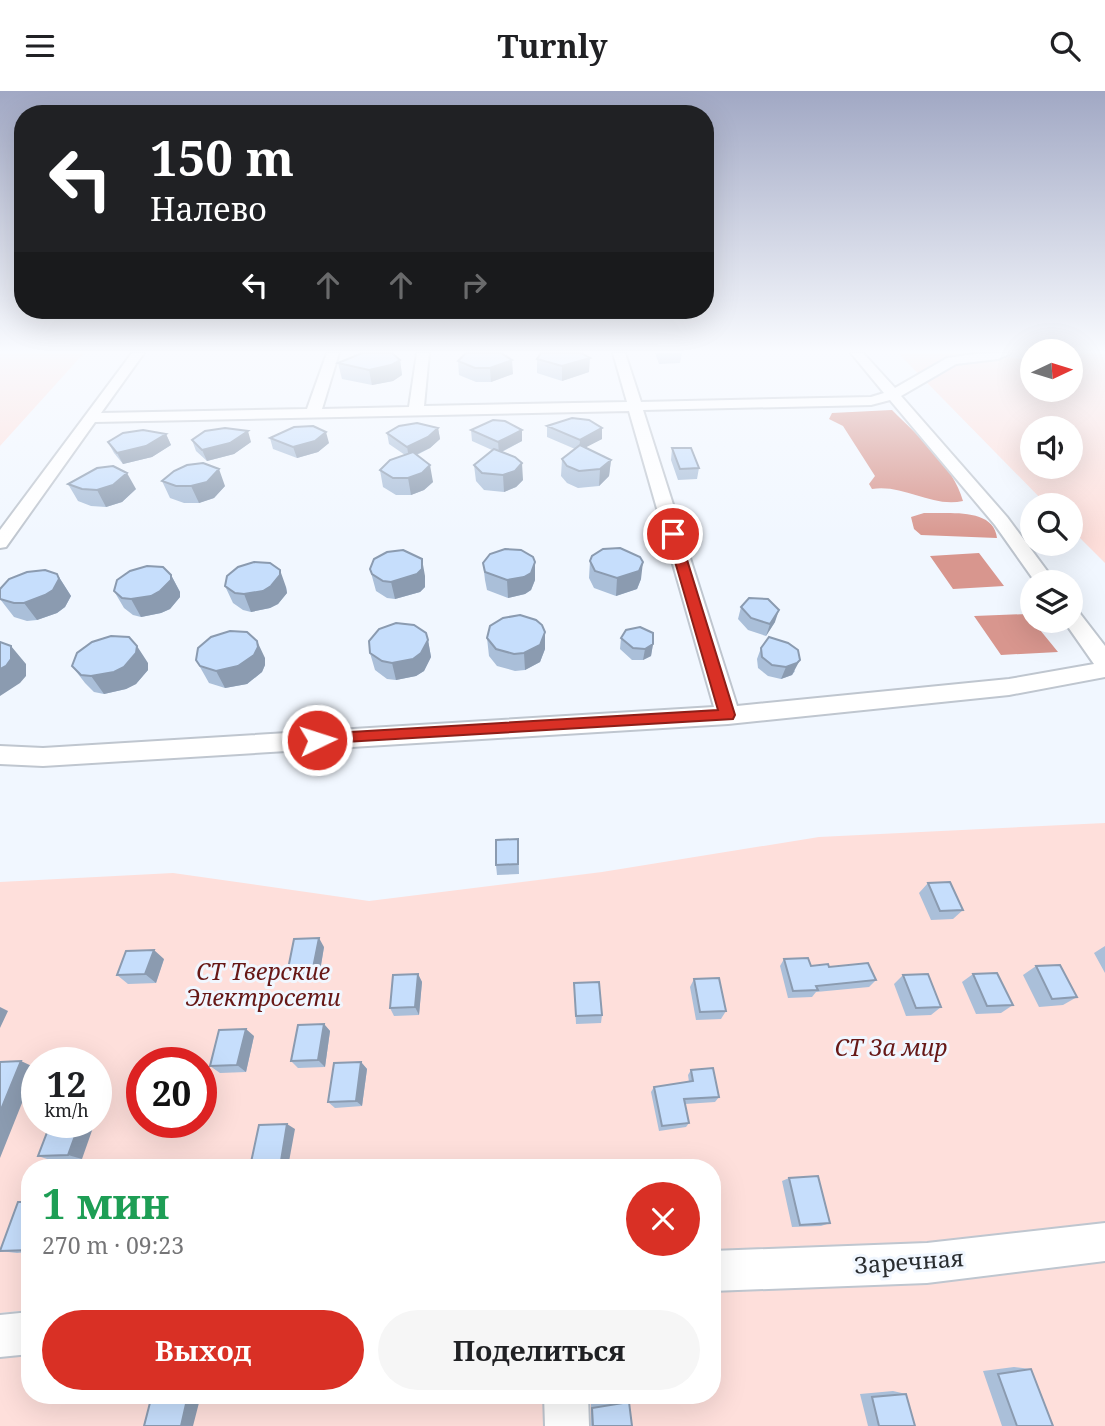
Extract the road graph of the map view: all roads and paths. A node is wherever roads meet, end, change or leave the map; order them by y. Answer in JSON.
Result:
{"nodes":[{"id":1,"x":94,"y":415,"type":"edge"},
{"id":2,"x":211,"y":415,"type":"edge"},
{"id":3,"x":637,"y":415,"type":"edge"},
{"id":4,"x":910,"y":415,"type":"edge"},
{"id":5,"x":92,"y":418,"type":"junction"},
{"id":6,"x":0,"y":543,"type":"edge"},
{"id":7,"x":1037,"y":570,"type":"edge"},
{"id":8,"x":1083,"y":633,"type":"edge"},
{"id":9,"x":1105,"y":665,"type":"edge"},
{"id":10,"x":727,"y":715,"type":"junction"},
{"id":11,"x":0,"y":755,"type":"edge"},
{"id":12,"x":1105,"y":1242,"type":"edge"},
{"id":13,"x":721,"y":1271,"type":"edge"},
{"id":14,"x":21,"y":1334,"type":"edge"},
{"id":15,"x":0,"y":1336,"type":"edge"},
{"id":16,"x":566,"y":1404,"type":"edge"},
{"id":17,"x":567,"y":1426,"type":"edge"}],
"edges":[{"from":1,"to":5,"type":"street"},
{"from":2,"to":5,"type":"street"},
{"from":3,"to":10,"type":"street"},
{"from":4,"to":7,"type":"street"},
{"from":5,"to":6,"type":"street"},
{"from":8,"to":9,"type":"street"},
{"from":9,"to":10,"type":"street"},
{"from":10,"to":11,"type":"street"},
{"from":12,"to":13,"type":"street","name":"Заречная"},
{"from":14,"to":15,"type":"street"},
{"from":16,"to":17,"type":"street"}]}
